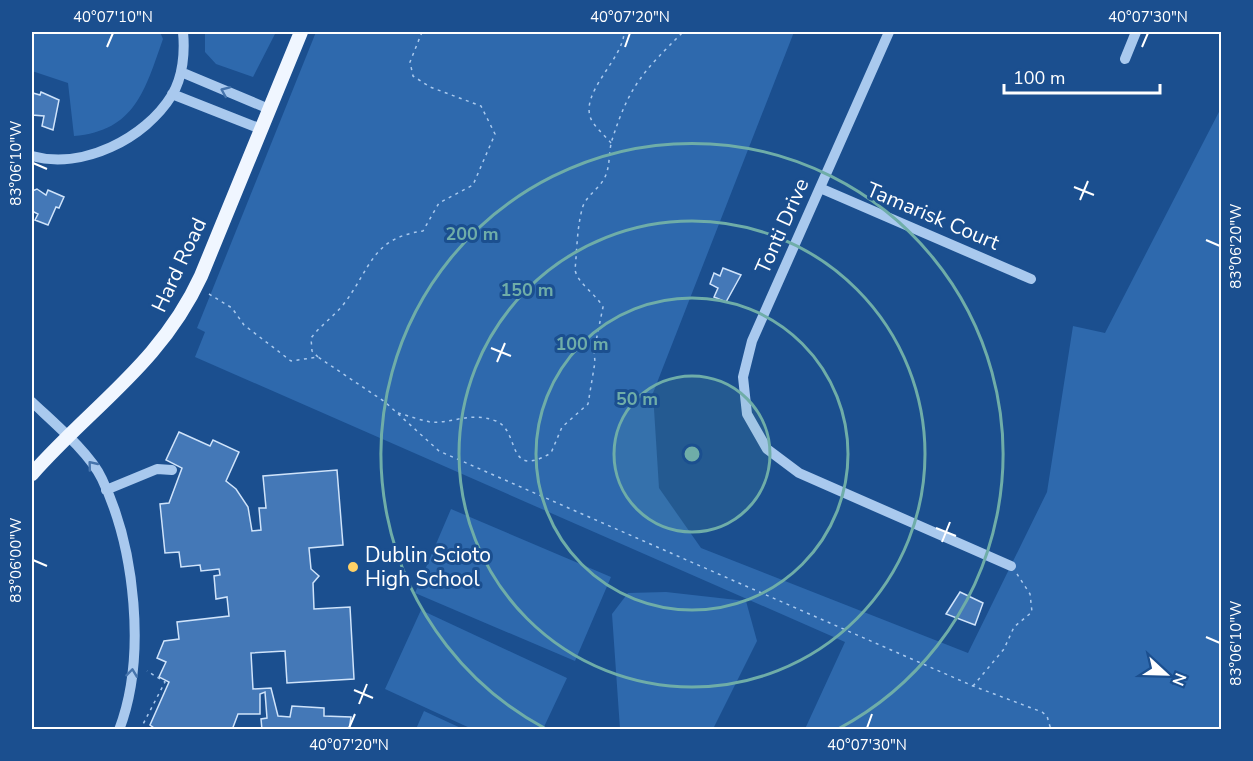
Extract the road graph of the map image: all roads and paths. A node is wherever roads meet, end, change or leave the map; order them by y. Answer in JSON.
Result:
{"nodes":[{"id":1,"x":183,"y":32,"type":"edge"},
{"id":2,"x":301,"y":32,"type":"edge"},
{"id":3,"x":422,"y":32,"type":"edge"},
{"id":4,"x":624,"y":32,"type":"edge"},
{"id":5,"x":683,"y":32,"type":"edge"},
{"id":6,"x":889,"y":32,"type":"edge"},
{"id":7,"x":1136,"y":32,"type":"edge"},
{"id":8,"x":1125,"y":59,"type":"dead end"},
{"id":9,"x":181,"y":72,"type":"junction"},
{"id":10,"x":172,"y":94,"type":"junction"},
{"id":11,"x":269,"y":109,"type":"junction"},
{"id":12,"x":261,"y":129,"type":"junction"},
{"id":13,"x":611,"y":143,"type":"junction"},
{"id":14,"x":32,"y":156,"type":"edge"},
{"id":15,"x":820,"y":188,"type":"junction"},
{"id":16,"x":1030,"y":279,"type":"dead end"},
{"id":17,"x":209,"y":294,"type":"dead end"},
{"id":18,"x":318,"y":357,"type":"junction"},
{"id":19,"x":32,"y":402,"type":"edge"},
{"id":20,"x":398,"y":413,"type":"junction"},
{"id":21,"x":67,"y":434,"type":"junction"},
{"id":22,"x":172,"y":470,"type":"dead end"},
{"id":23,"x":32,"y":474,"type":"edge"},
{"id":24,"x":106,"y":490,"type":"junction"},
{"id":25,"x":1011,"y":566,"type":"joint"},
{"id":26,"x":147,"y":671,"type":"dead end"},
{"id":27,"x":973,"y":686,"type":"junction"},
{"id":28,"x":120,"y":729,"type":"edge"},
{"id":29,"x":140,"y":729,"type":"edge"},
{"id":30,"x":1052,"y":729,"type":"edge"}],
"edges":[{"from":1,"to":9,"type":"street"},
{"from":2,"to":11,"type":"main road","name":"Hard Road"},
{"from":3,"to":18,"type":"path"},
{"from":4,"to":13,"type":"path"},
{"from":5,"to":13,"type":"path"},
{"from":6,"to":15,"type":"street","name":"Tonti Drive"},
{"from":7,"to":8,"type":"street"},
{"from":9,"to":10,"type":"street"},
{"from":11,"to":9,"type":"street","one_way":true},
{"from":10,"to":12,"type":"street"},
{"from":10,"to":14,"type":"street"},
{"from":11,"to":12,"type":"main road","name":"Hard Road"},
{"from":12,"to":21,"type":"main road","name":"Hard Road"},
{"from":13,"to":20,"type":"path"},
{"from":15,"to":16,"type":"street","name":"Tamarisk Court"},
{"from":15,"to":25,"type":"street","name":"Tonti Drive"},
{"from":17,"to":18,"type":"path"},
{"from":18,"to":20,"type":"path"},
{"from":19,"to":21,"type":"street"},
{"from":20,"to":27,"type":"path"},
{"from":21,"to":23,"type":"main road","name":"Hard Road"},
{"from":24,"to":21,"type":"street","one_way":true},
{"from":22,"to":24,"type":"street"},
{"from":28,"to":24,"type":"street","one_way":true},
{"from":25,"to":27,"type":"path"},
{"from":26,"to":29,"type":"path"},
{"from":27,"to":30,"type":"path"}]}
